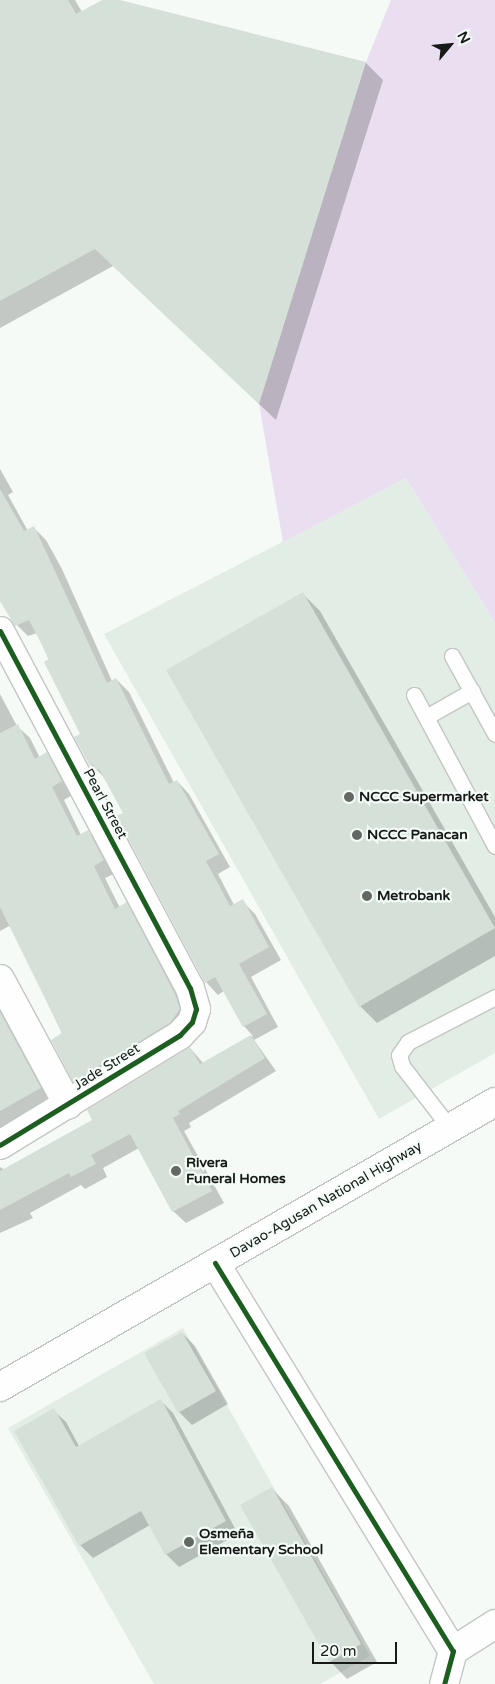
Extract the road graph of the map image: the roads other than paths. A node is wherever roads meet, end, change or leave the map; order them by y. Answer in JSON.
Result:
{"nodes":[{"id":1,"x":0,"y":631,"type":"edge"},
{"id":2,"x":452,"y":656,"type":"dead end"},
{"id":3,"x":472,"y":691,"type":"junction"},
{"id":4,"x":414,"y":695,"type":"dead end"},
{"id":5,"x":426,"y":717,"type":"junction"},
{"id":6,"x":495,"y":734,"type":"edge"},
{"id":7,"x":495,"y":846,"type":"edge"},
{"id":8,"x":0,"y":980,"type":"edge"},
{"id":9,"x":190,"y":988,"type":"joint"},
{"id":10,"x":495,"y":997,"type":"edge"},
{"id":11,"x":495,"y":1102,"type":"edge"},
{"id":12,"x":68,"y":1105,"type":"junction"},
{"id":13,"x":450,"y":1128,"type":"junction"},
{"id":14,"x":0,"y":1145,"type":"edge"},
{"id":15,"x":215,"y":1264,"type":"junction"},
{"id":16,"x":0,"y":1387,"type":"edge"},
{"id":17,"x":495,"y":1624,"type":"edge"},
{"id":18,"x":453,"y":1651,"type":"junction"},
{"id":19,"x":444,"y":1684,"type":"edge"}],
"edges":[{"from":1,"to":9,"type":"street","name":"Pearl Street"},
{"from":2,"to":3,"type":"lane"},
{"from":3,"to":5,"type":"lane"},
{"from":3,"to":6,"type":"lane"},
{"from":4,"to":5,"type":"lane"},
{"from":5,"to":7,"type":"lane"},
{"from":8,"to":12,"type":"street"},
{"from":9,"to":12,"type":"street","name":"Jade Street"},
{"from":10,"to":13,"type":"lane"},
{"from":11,"to":13,"type":"street","name":"Davao-Agusan National Highway"},
{"from":12,"to":14,"type":"street","name":"Jade Street"},
{"from":13,"to":15,"type":"street","name":"Davao-Agusan National Highway"},
{"from":15,"to":16,"type":"street","name":"Davao-Agusan National Highway"},
{"from":15,"to":18,"type":"street"},
{"from":17,"to":18,"type":"street"},
{"from":18,"to":19,"type":"street"}]}
